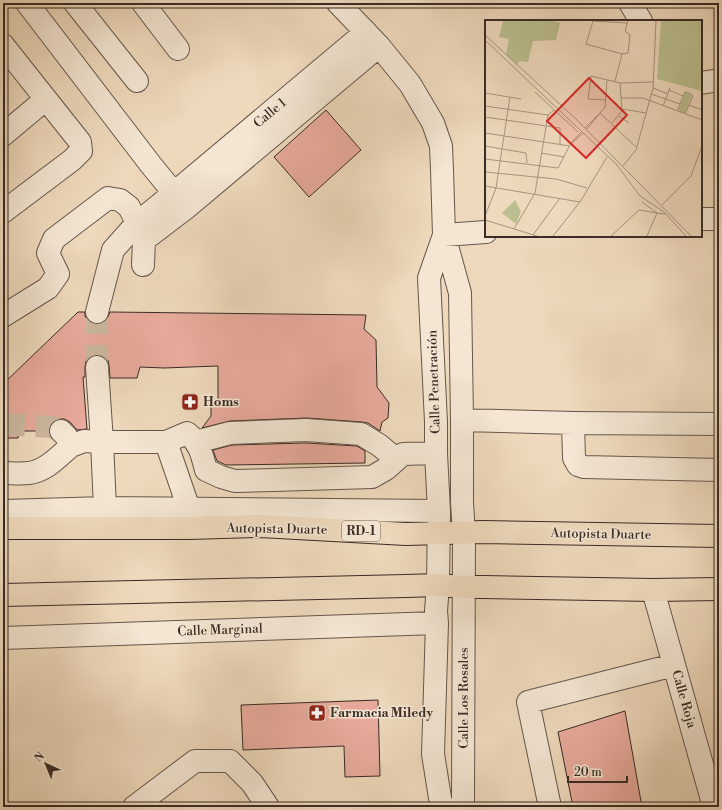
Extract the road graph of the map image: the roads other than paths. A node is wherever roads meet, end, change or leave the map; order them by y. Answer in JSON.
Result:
{"nodes":[{"id":1,"x":27,"y":3,"type":"edge"},
{"id":2,"x":75,"y":3,"type":"edge"},
{"id":3,"x":143,"y":3,"type":"edge"},
{"id":4,"x":338,"y":3,"type":"edge"},
{"id":5,"x":630,"y":3,"type":"edge"},
{"id":6,"x":640,"y":20,"type":"edge"},
{"id":7,"x":372,"y":39,"type":"junction"},
{"id":8,"x":178,"y":49,"type":"dead end"},
{"id":9,"x":6,"y":54,"type":"edge"},
{"id":10,"x":719,"y":80,"type":"edge"},
{"id":11,"x":137,"y":81,"type":"dead end"},
{"id":12,"x":702,"y":82,"type":"edge"},
{"id":13,"x":46,"y":99,"type":"junction"},
{"id":14,"x":3,"y":135,"type":"edge"},
{"id":15,"x":180,"y":200,"type":"junction"},
{"id":16,"x":3,"y":212,"type":"edge"},
{"id":17,"x":702,"y":219,"type":"edge"},
{"id":18,"x":719,"y":219,"type":"edge"},
{"id":19,"x":141,"y":231,"type":"junction"},
{"id":20,"x":485,"y":232,"type":"edge"},
{"id":21,"x":444,"y":235,"type":"junction"},
{"id":22,"x":143,"y":265,"type":"dead end"},
{"id":23,"x":97,"y":312,"type":"tunnel mouth"},
{"id":24,"x":3,"y":316,"type":"edge"},
{"id":25,"x":97,"y":367,"type":"tunnel mouth"},
{"id":26,"x":462,"y":420,"type":"junction"},
{"id":27,"x":573,"y":423,"type":"junction"},
{"id":28,"x":719,"y":424,"type":"edge"},
{"id":29,"x":102,"y":442,"type":"junction"},
{"id":30,"x":166,"y":442,"type":"junction"},
{"id":31,"x":196,"y":442,"type":"junction"},
{"id":32,"x":436,"y":453,"type":"junction"},
{"id":33,"x":396,"y":459,"type":"junction"},
{"id":34,"x":719,"y":470,"type":"edge"},
{"id":35,"x":3,"y":473,"type":"edge"},
{"id":36,"x":105,"y":508,"type":"junction"},
{"id":37,"x":189,"y":509,"type":"junction"},
{"id":38,"x":3,"y":511,"type":"edge"},
{"id":39,"x":439,"y":511,"type":"junction"},
{"id":40,"x":3,"y":528,"type":"edge"},
{"id":41,"x":439,"y":532,"type":"junction"},
{"id":42,"x":464,"y":533,"type":"junction"},
{"id":43,"x":719,"y":536,"type":"edge"},
{"id":44,"x":438,"y":585,"type":"junction"},
{"id":45,"x":463,"y":587,"type":"junction"},
{"id":46,"x":653,"y":590,"type":"junction"},
{"id":47,"x":719,"y":590,"type":"edge"},
{"id":48,"x":3,"y":595,"type":"edge"},
{"id":49,"x":437,"y":623,"type":"junction"},
{"id":50,"x":3,"y":638,"type":"edge"},
{"id":51,"x":674,"y":665,"type":"junction"},
{"id":52,"x":134,"y":807,"type":"edge"},
{"id":53,"x":268,"y":807,"type":"edge"},
{"id":54,"x":443,"y":807,"type":"edge"},
{"id":55,"x":459,"y":807,"type":"edge"},
{"id":56,"x":550,"y":807,"type":"edge"},
{"id":57,"x":714,"y":807,"type":"edge"}],
"edges":[{"from":1,"to":15,"type":"street"},
{"from":2,"to":11,"type":"street"},
{"from":3,"to":8,"type":"street"},
{"from":4,"to":7,"type":"street","name":"Calle Penetración"},
{"from":5,"to":6,"type":"street"},
{"from":7,"to":15,"type":"street","name":"Calle 1"},
{"from":7,"to":21,"type":"street","name":"Calle Penetración"},
{"from":9,"to":13,"type":"street"},
{"from":10,"to":12,"type":"street"},
{"from":13,"to":14,"type":"street"},
{"from":13,"to":16,"type":"street"},
{"from":15,"to":19,"type":"street","name":"Calle 1"},
{"from":17,"to":18,"type":"street"},
{"from":19,"to":22,"type":"street"},
{"from":19,"to":23,"type":"street","name":"Calle 1"},
{"from":19,"to":24,"type":"street"},
{"from":20,"to":21,"type":"street"},
{"from":21,"to":26,"type":"street","name":"Calle Penetración"},
{"from":21,"to":32,"type":"street","name":"Calle Penetración"},
{"from":25,"to":29,"type":"street"},
{"from":26,"to":27,"type":"street"},
{"from":26,"to":42,"type":"street","name":"Calle Penetración"},
{"from":27,"to":28,"type":"street"},
{"from":27,"to":34,"type":"street"},
{"from":29,"to":30,"type":"street"},
{"from":29,"to":35,"type":"street"},
{"from":29,"to":36,"type":"street"},
{"from":30,"to":31,"type":"street"},
{"from":30,"to":37,"type":"street"},
{"from":31,"to":33,"type":"street"},
{"from":31,"to":33,"type":"street"},
{"from":32,"to":33,"type":"street"},
{"from":32,"to":39,"type":"street","name":"Calle Penetración"},
{"from":36,"to":37,"type":"street"},
{"from":36,"to":38,"type":"street"},
{"from":37,"to":39,"type":"street"},
{"from":39,"to":41,"type":"street","name":"Calle Penetración"},
{"from":40,"to":41,"type":"highway","name":"Autopista Duarte","number":"RD-1"},
{"from":41,"to":42,"type":"highway","name":"Autopista Duarte","number":"RD-1"},
{"from":41,"to":44,"type":"street","name":"Calle Penetración"},
{"from":42,"to":43,"type":"highway","name":"Autopista Duarte","number":"RD-1"},
{"from":42,"to":45,"type":"street","name":"Calle Penetración"},
{"from":44,"to":45,"type":"highway"},
{"from":44,"to":48,"type":"highway"},
{"from":44,"to":49,"type":"street"},
{"from":45,"to":46,"type":"highway"},
{"from":45,"to":55,"type":"street","name":"Calle Los Rosales"},
{"from":46,"to":47,"type":"highway"},
{"from":46,"to":51,"type":"street","name":"Calle Roja"},
{"from":49,"to":50,"type":"street","name":"Calle Marginal"},
{"from":49,"to":54,"type":"street"},
{"from":51,"to":56,"type":"street"},
{"from":51,"to":57,"type":"street","name":"Calle Roja"},
{"from":52,"to":53,"type":"street"}]}
